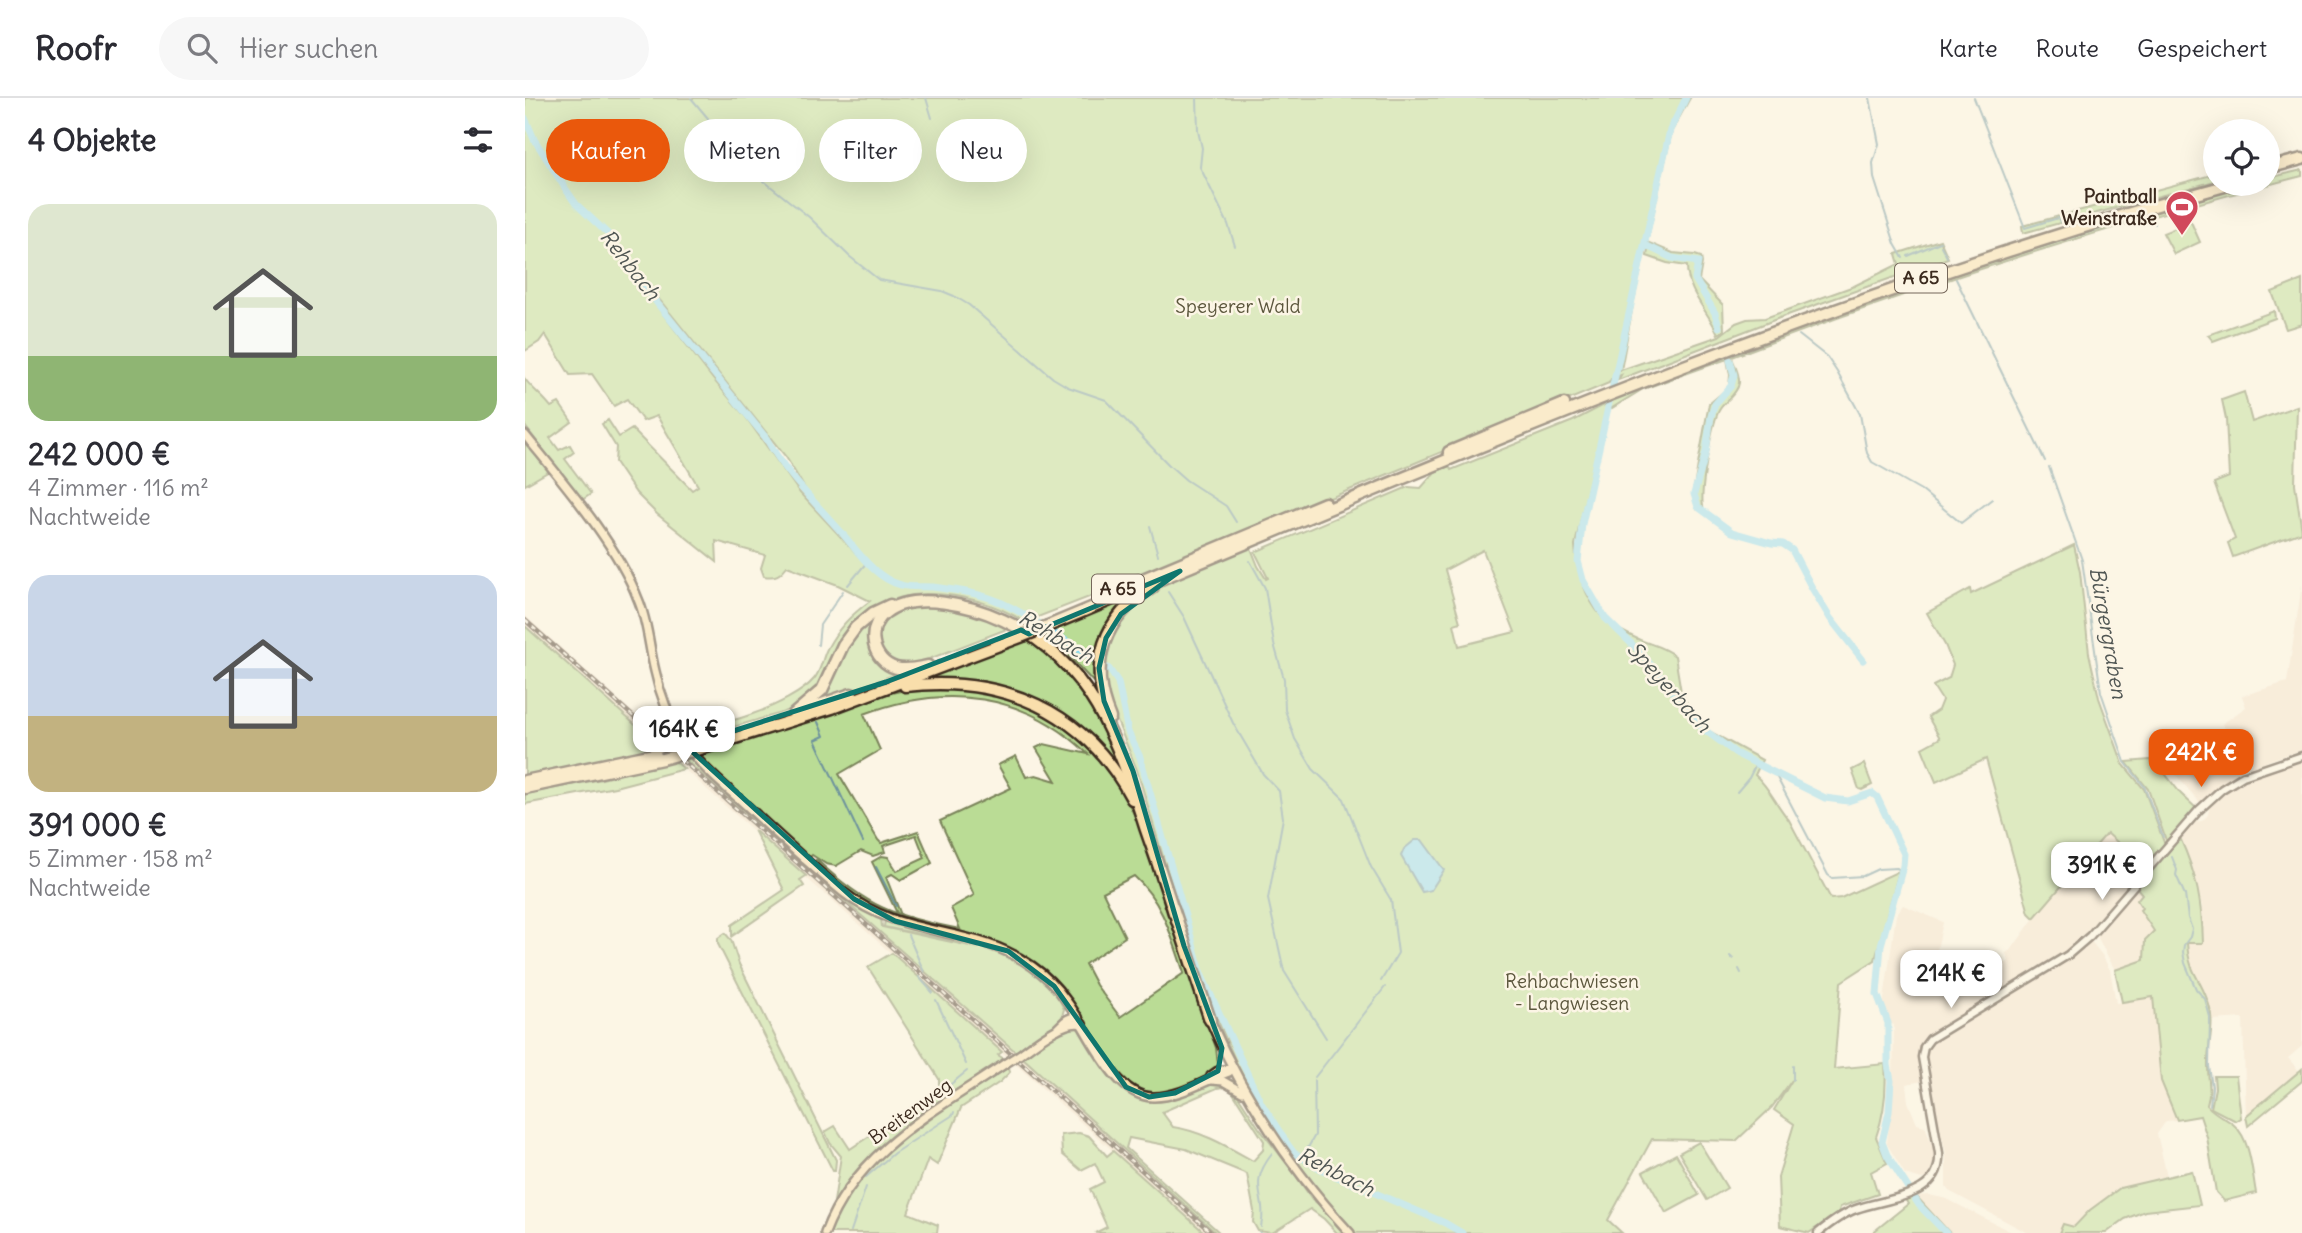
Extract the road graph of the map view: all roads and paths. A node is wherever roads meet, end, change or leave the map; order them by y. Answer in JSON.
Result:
{"nodes":[{"id":1,"x":2302,"y":159,"type":"edge"},
{"id":2,"x":2280,"y":165,"type":"edge"},
{"id":3,"x":2302,"y":166,"type":"edge"},
{"id":4,"x":2280,"y":171,"type":"edge"},
{"id":5,"x":2203,"y":185,"type":"edge"},
{"id":6,"x":2203,"y":192,"type":"edge"},
{"id":7,"x":1613,"y":389,"type":"junction"},
{"id":8,"x":525,"y":435,"type":"edge"},
{"id":9,"x":1196,"y":560,"type":"junction"},
{"id":10,"x":1180,"y":571,"type":"junction"},
{"id":11,"x":1044,"y":624,"type":"junction"},
{"id":12,"x":1020,"y":633,"type":"junction"},
{"id":13,"x":928,"y":666,"type":"junction"},
{"id":14,"x":889,"y":688,"type":"junction"},
{"id":15,"x":794,"y":714,"type":"junction"},
{"id":16,"x":1108,"y":714,"type":"junction"},
{"id":17,"x":697,"y":746,"type":"junction"},
{"id":18,"x":661,"y":756,"type":"junction"},
{"id":19,"x":2302,"y":756,"type":"edge"},
{"id":20,"x":525,"y":781,"type":"edge"},
{"id":21,"x":525,"y":788,"type":"edge"},
{"id":22,"x":1146,"y":828,"type":"junction"},
{"id":23,"x":1174,"y":912,"type":"junction"},
{"id":24,"x":1066,"y":999,"type":"junction"},
{"id":25,"x":1065,"y":1020,"type":"junction"},
{"id":26,"x":1210,"y":1020,"type":"joint"},
{"id":27,"x":1079,"y":1021,"type":"junction"},
{"id":28,"x":1057,"y":1029,"type":"junction"},
{"id":29,"x":1222,"y":1048,"type":"junction"},
{"id":30,"x":1232,"y":1068,"type":"junction"},
{"id":31,"x":1218,"y":1070,"type":"junction"},
{"id":32,"x":1204,"y":1081,"type":"junction"},
{"id":33,"x":1247,"y":1097,"type":"junction"},
{"id":34,"x":825,"y":1233,"type":"edge"},
{"id":35,"x":1350,"y":1233,"type":"edge"},
{"id":36,"x":1818,"y":1233,"type":"edge"}],
"edges":[{"from":1,"to":2,"type":"highway"},
{"from":3,"to":4,"type":"highway"},
{"from":5,"to":7,"type":"highway","number":"A 65"},
{"from":6,"to":7,"type":"highway","number":"A 65"},
{"from":7,"to":9,"type":"highway","number":"A 65"},
{"from":8,"to":24,"type":"main road"},
{"from":9,"to":10,"type":"highway","number":"A 65"},
{"from":9,"to":11,"type":"highway","number":"A 65"},
{"from":10,"to":11,"type":"highway","number":"A 65"},
{"from":10,"to":16,"type":"highway"},
{"from":11,"to":12,"type":"highway","number":"A 65","bridge":true},
{"from":12,"to":13,"type":"highway","number":"A 65"},
{"from":12,"to":14,"type":"highway","number":"A 65"},
{"from":13,"to":15,"type":"highway","number":"A 65"},
{"from":13,"to":22,"type":"highway"},
{"from":14,"to":17,"type":"highway","number":"A 65"},
{"from":14,"to":22,"type":"highway"},
{"from":15,"to":16,"type":"highway"},
{"from":15,"to":17,"type":"highway","number":"A 65"},
{"from":16,"to":23,"type":"highway"},
{"from":17,"to":18,"type":"highway","number":"A 65","bridge":true},
{"from":18,"to":20,"type":"highway","number":"A 65"},
{"from":18,"to":21,"type":"highway","number":"A 65"},
{"from":19,"to":36,"type":"street"},
{"from":22,"to":23,"type":"highway"},
{"from":23,"to":26,"type":"highway"},
{"from":24,"to":25,"type":"main road"},
{"from":24,"to":27,"type":"main road"},
{"from":25,"to":27,"type":"main road"},
{"from":25,"to":28,"type":"main road"},
{"from":26,"to":29,"type":"main road"},
{"from":27,"to":28,"type":"main road"},
{"from":27,"to":32,"type":"main road"},
{"from":28,"to":34,"type":"main road","name":"Breitenweg","bridge":true},
{"from":29,"to":30,"type":"main road"},
{"from":29,"to":31,"type":"main road"},
{"from":30,"to":31,"type":"main road"},
{"from":30,"to":32,"type":"main road"},
{"from":30,"to":33,"type":"main road"},
{"from":31,"to":32,"type":"main road"},
{"from":32,"to":33,"type":"main road"},
{"from":33,"to":35,"type":"main road"}]}
